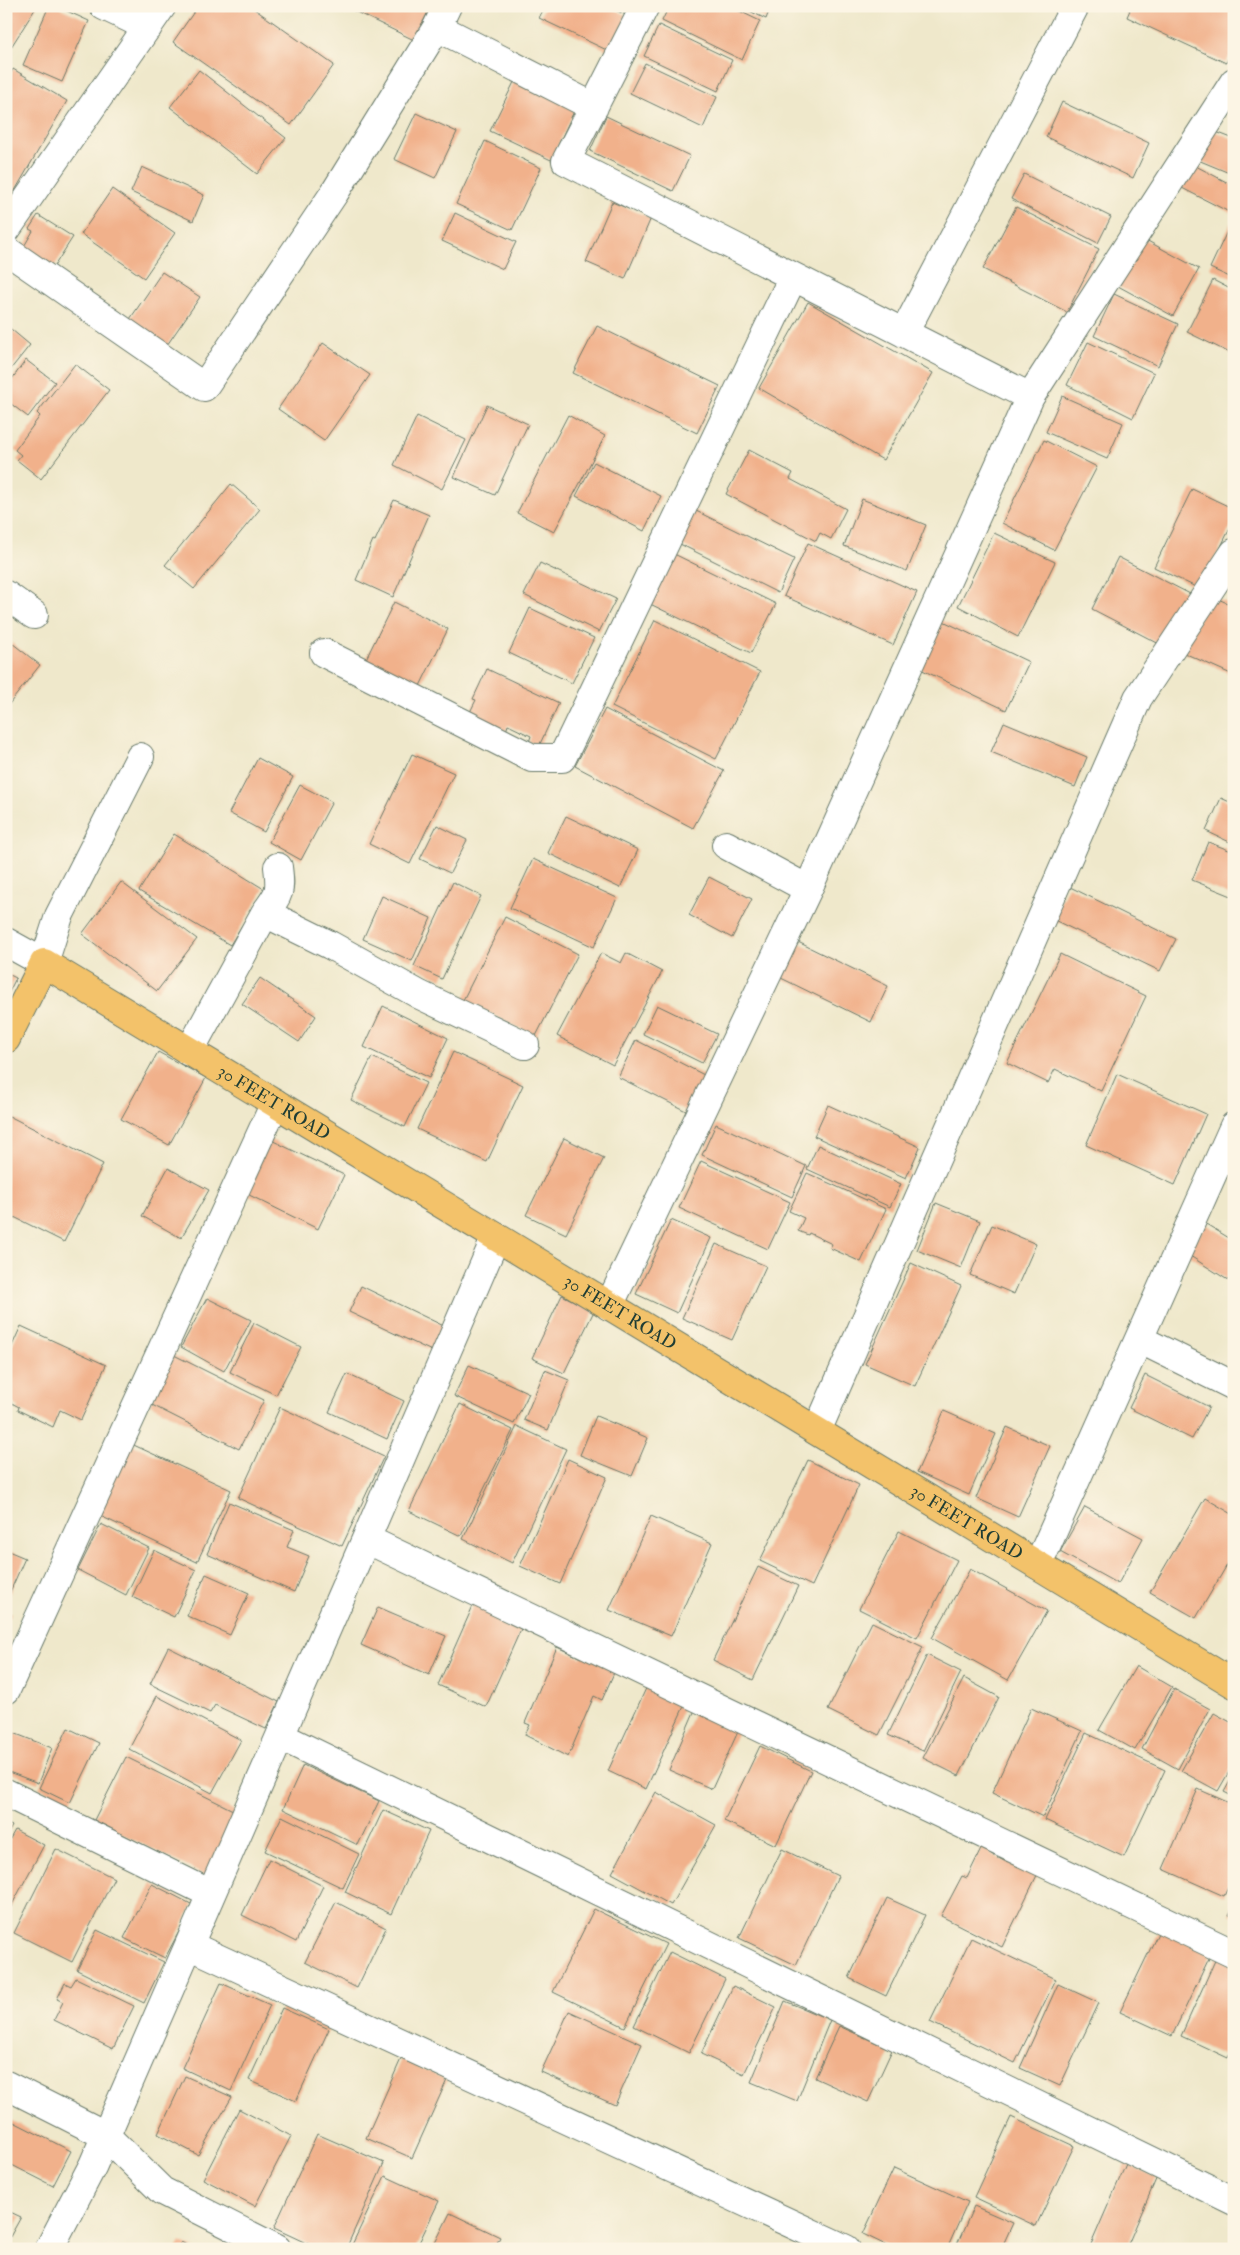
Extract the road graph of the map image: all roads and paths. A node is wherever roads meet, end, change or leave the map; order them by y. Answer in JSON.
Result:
{"nodes":[{"id":1,"x":104,"y":6,"type":"edge"},
{"id":2,"x":645,"y":6,"type":"edge"},
{"id":3,"x":1075,"y":6,"type":"edge"},
{"id":4,"x":155,"y":16,"type":"edge"},
{"id":5,"x":442,"y":17,"type":"edge"},
{"id":6,"x":1234,"y":82,"type":"edge"},
{"id":7,"x":594,"y":107,"type":"junction"},
{"id":8,"x":6,"y":230,"type":"edge"},
{"id":9,"x":6,"y":250,"type":"edge"},
{"id":10,"x":793,"y":276,"type":"junction"},
{"id":11,"x":904,"y":332,"type":"junction"},
{"id":12,"x":1030,"y":397,"type":"junction"},
{"id":13,"x":1234,"y":553,"type":"edge"},
{"id":14,"x":6,"y":595,"type":"edge"},
{"id":15,"x":34,"y":615,"type":"dead end"},
{"id":16,"x":324,"y":653,"type":"dead end"},
{"id":17,"x":140,"y":757,"type":"dead end"},
{"id":18,"x":726,"y":845,"type":"dead end"},
{"id":19,"x":278,"y":867,"type":"dead end"},
{"id":20,"x":808,"y":889,"type":"junction"},
{"id":21,"x":265,"y":913,"type":"junction"},
{"id":22,"x":6,"y":942,"type":"edge"},
{"id":23,"x":44,"y":963,"type":"junction"},
{"id":24,"x":6,"y":1039,"type":"edge"},
{"id":25,"x":525,"y":1045,"type":"dead end"},
{"id":26,"x":189,"y":1052,"type":"junction"},
{"id":27,"x":275,"y":1103,"type":"junction"},
{"id":28,"x":1234,"y":1126,"type":"edge"},
{"id":29,"x":496,"y":1237,"type":"junction"},
{"id":30,"x":609,"y":1306,"type":"junction"},
{"id":31,"x":1139,"y":1339,"type":"junction"},
{"id":32,"x":1234,"y":1386,"type":"edge"},
{"id":33,"x":817,"y":1431,"type":"junction"},
{"id":34,"x":366,"y":1538,"type":"junction"},
{"id":35,"x":1038,"y":1565,"type":"junction"},
{"id":36,"x":1234,"y":1684,"type":"edge"},
{"id":37,"x":6,"y":1690,"type":"edge"},
{"id":38,"x":280,"y":1736,"type":"junction"},
{"id":39,"x":6,"y":1793,"type":"edge"},
{"id":40,"x":211,"y":1894,"type":"junction"},
{"id":41,"x":189,"y":1945,"type":"junction"},
{"id":42,"x":1234,"y":1954,"type":"edge"},
{"id":43,"x":6,"y":2085,"type":"edge"},
{"id":44,"x":105,"y":2135,"type":"junction"},
{"id":45,"x":1234,"y":2201,"type":"edge"},
{"id":46,"x":49,"y":2249,"type":"edge"},
{"id":47,"x":277,"y":2249,"type":"edge"},
{"id":48,"x":846,"y":2249,"type":"edge"}],
"edges":[{"from":1,"to":4,"type":"street"},
{"from":2,"to":7,"type":"street"},
{"from":3,"to":11,"type":"street"},
{"from":4,"to":8,"type":"street"},
{"from":5,"to":7,"type":"street"},
{"from":5,"to":9,"type":"street"},
{"from":6,"to":12,"type":"street"},
{"from":7,"to":10,"type":"street"},
{"from":10,"to":11,"type":"street"},
{"from":10,"to":16,"type":"street"},
{"from":11,"to":12,"type":"street"},
{"from":12,"to":20,"type":"street"},
{"from":13,"to":33,"type":"street"},
{"from":14,"to":15,"type":"street"},
{"from":17,"to":23,"type":"street"},
{"from":18,"to":20,"type":"street"},
{"from":19,"to":21,"type":"street"},
{"from":20,"to":30,"type":"street"},
{"from":21,"to":25,"type":"street"},
{"from":21,"to":26,"type":"street"},
{"from":22,"to":23,"type":"street","name":"30 FEET ROAD"},
{"from":23,"to":24,"type":"main road"},
{"from":23,"to":26,"type":"main road","name":"30 FEET ROAD"},
{"from":26,"to":27,"type":"main road","name":"30 FEET ROAD"},
{"from":27,"to":29,"type":"main road","name":"30 FEET ROAD"},
{"from":27,"to":37,"type":"street"},
{"from":28,"to":31,"type":"street"},
{"from":29,"to":30,"type":"main road","name":"30 FEET ROAD"},
{"from":29,"to":34,"type":"street"},
{"from":30,"to":33,"type":"main road","name":"30 FEET ROAD"},
{"from":31,"to":32,"type":"street"},
{"from":31,"to":35,"type":"street"},
{"from":33,"to":35,"type":"main road","name":"30 FEET ROAD"},
{"from":34,"to":38,"type":"street"},
{"from":34,"to":42,"type":"street"},
{"from":35,"to":36,"type":"main road","name":"30 FEET ROAD"},
{"from":38,"to":40,"type":"street"},
{"from":38,"to":45,"type":"street"},
{"from":39,"to":40,"type":"street"},
{"from":40,"to":41,"type":"street"},
{"from":41,"to":44,"type":"street"},
{"from":41,"to":48,"type":"street"},
{"from":43,"to":44,"type":"street"},
{"from":44,"to":46,"type":"street"},
{"from":44,"to":47,"type":"street"}]}
